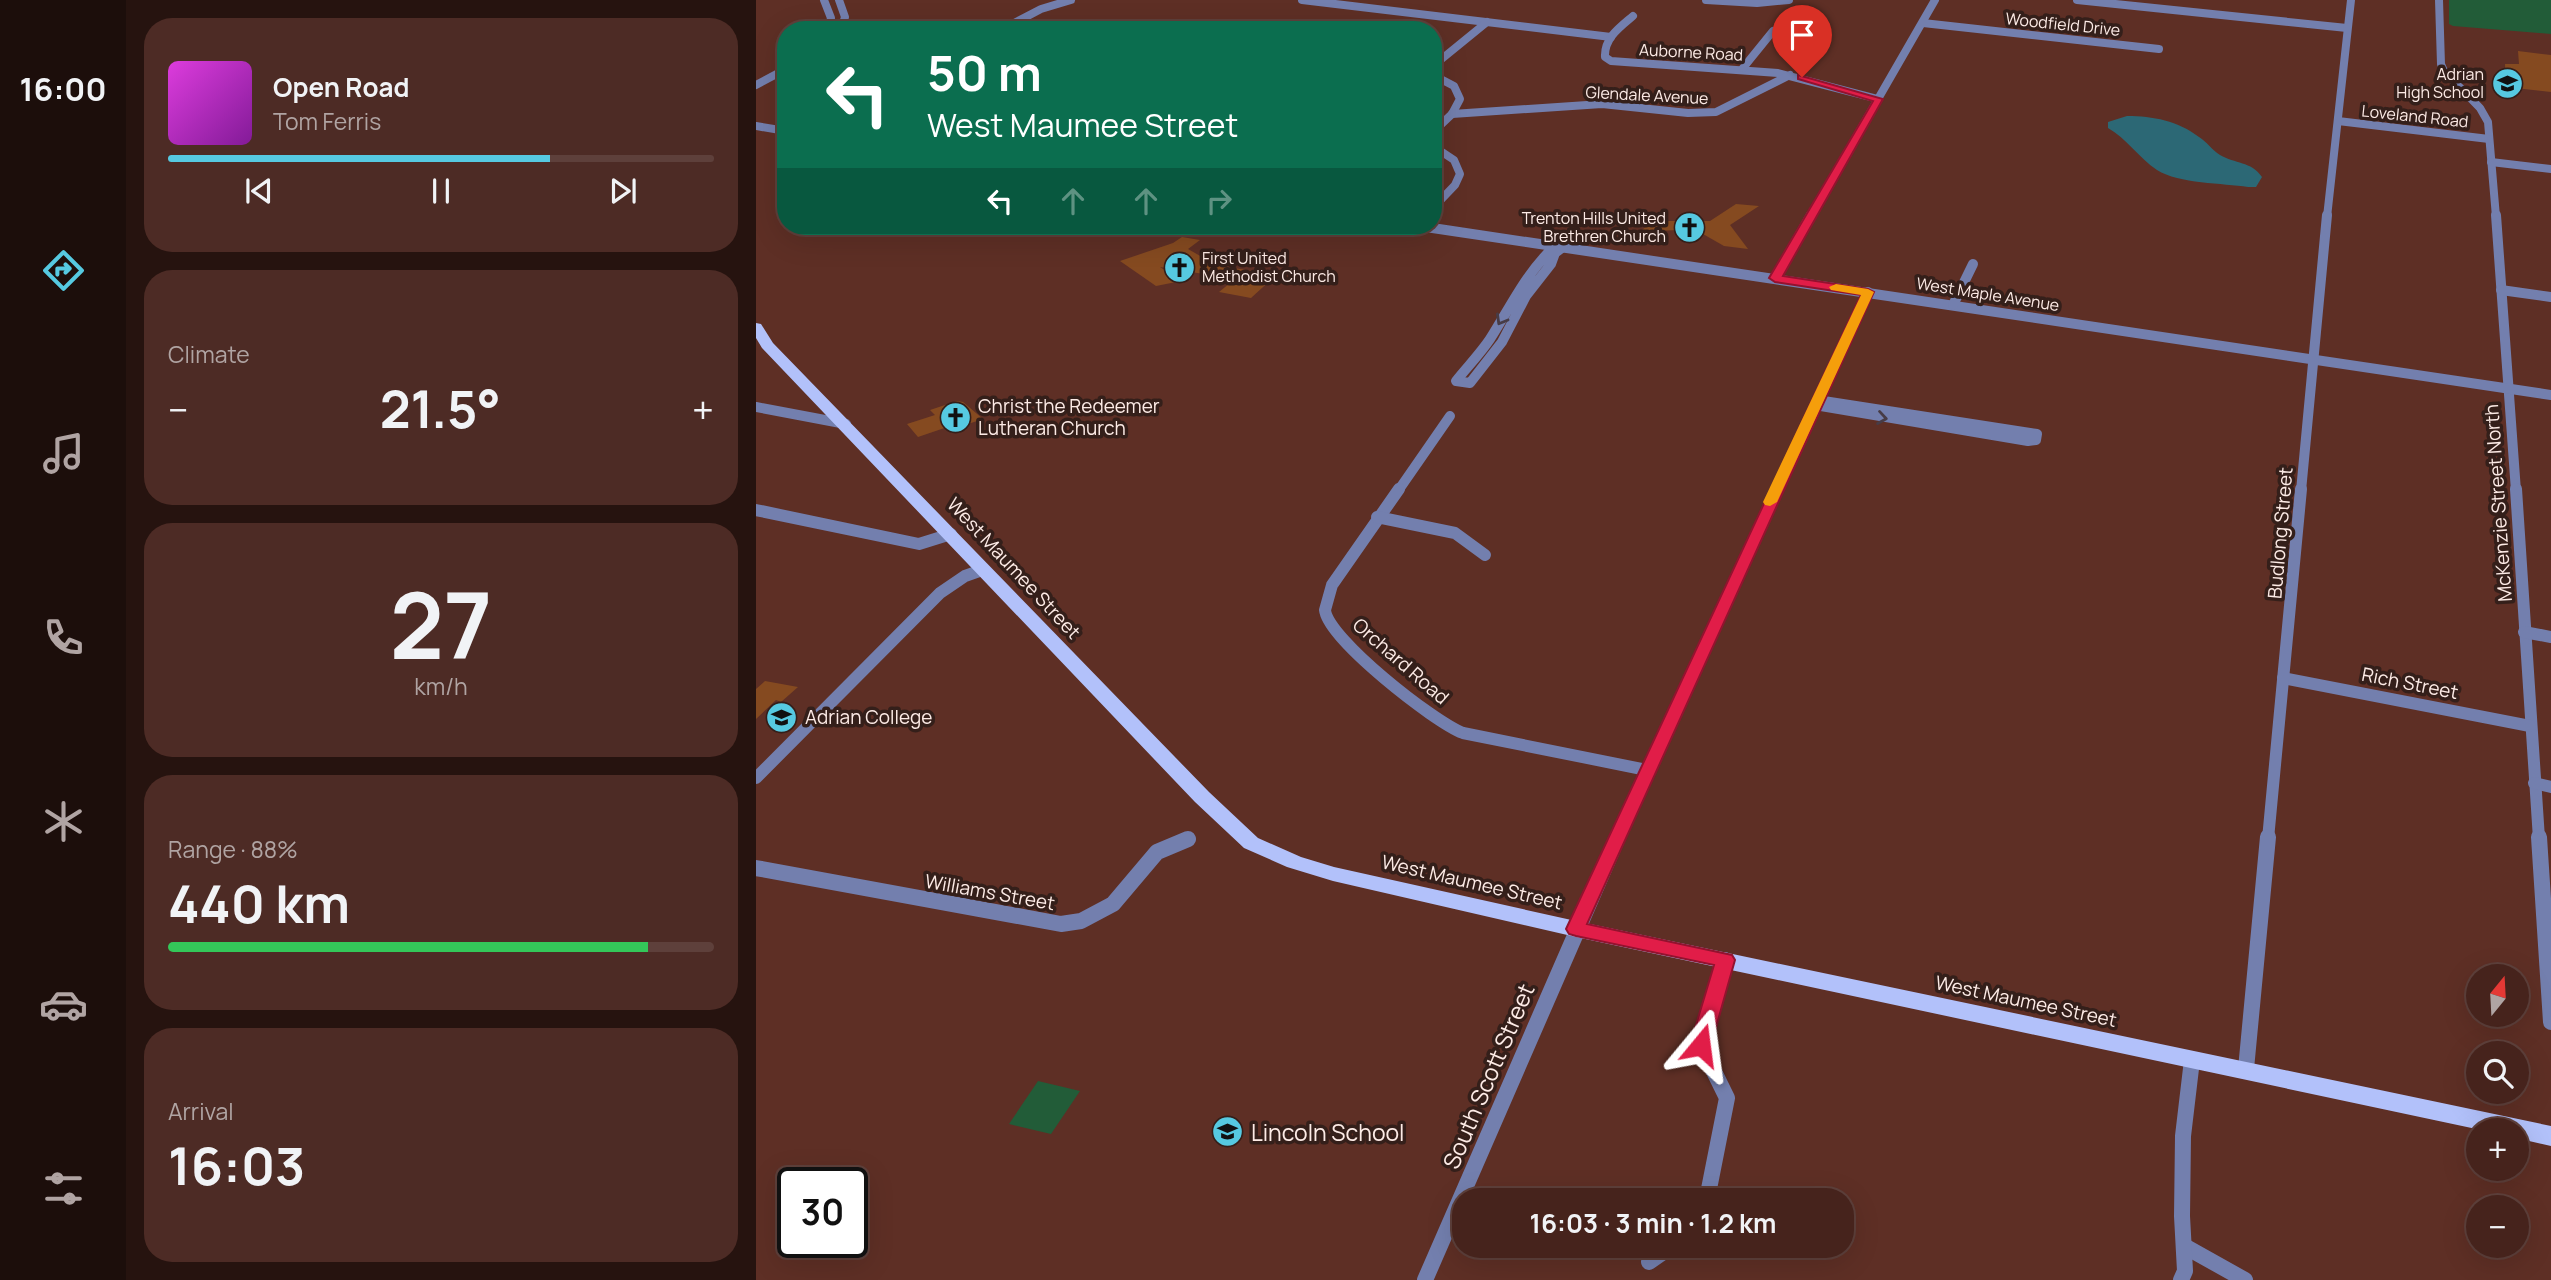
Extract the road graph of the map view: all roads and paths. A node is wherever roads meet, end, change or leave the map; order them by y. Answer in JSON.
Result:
{"nodes":[{"id":1,"x":824,"y":0,"type":"edge"},
{"id":2,"x":839,"y":0,"type":"edge"},
{"id":3,"x":1071,"y":0,"type":"edge"},
{"id":4,"x":1302,"y":0,"type":"edge"},
{"id":5,"x":1706,"y":0,"type":"edge"},
{"id":6,"x":1789,"y":0,"type":"edge"},
{"id":7,"x":1935,"y":0,"type":"edge"},
{"id":8,"x":2077,"y":0,"type":"edge"},
{"id":9,"x":2351,"y":0,"type":"edge"},
{"id":10,"x":2439,"y":0,"type":"edge"},
{"id":11,"x":844,"y":11,"type":"junction"},
{"id":12,"x":830,"y":13,"type":"junction"},
{"id":13,"x":1633,"y":16,"type":"dead end"},
{"id":14,"x":829,"y":21,"type":"edge"},
{"id":15,"x":844,"y":21,"type":"edge"},
{"id":16,"x":1018,"y":21,"type":"edge"},
{"id":17,"x":1487,"y":22,"type":"junction"},
{"id":18,"x":1923,"y":23,"type":"junction"},
{"id":19,"x":2347,"y":28,"type":"junction"},
{"id":20,"x":1773,"y":31,"type":"dead end"},
{"id":21,"x":1611,"y":37,"type":"junction"},
{"id":22,"x":2159,"y":49,"type":"dead end"},
{"id":23,"x":1442,"y":59,"type":"edge"},
{"id":24,"x":1743,"y":68,"type":"junction"},
{"id":25,"x":777,"y":74,"type":"edge"},
{"id":26,"x":1790,"y":75,"type":"junction"},
{"id":27,"x":1442,"y":80,"type":"edge"},
{"id":28,"x":777,"y":83,"type":"edge"},
{"id":29,"x":756,"y":85,"type":"edge"},
{"id":30,"x":756,"y":94,"type":"edge"},
{"id":31,"x":1878,"y":99,"type":"junction"},
{"id":32,"x":1452,"y":114,"type":"junction"},
{"id":33,"x":2338,"y":121,"type":"junction"},
{"id":34,"x":1442,"y":123,"type":"edge"},
{"id":35,"x":756,"y":126,"type":"edge"},
{"id":36,"x":777,"y":130,"type":"edge"},
{"id":37,"x":2489,"y":139,"type":"junction"},
{"id":38,"x":1442,"y":152,"type":"edge"},
{"id":39,"x":2491,"y":162,"type":"junction"},
{"id":40,"x":2551,"y":169,"type":"edge"},
{"id":41,"x":1442,"y":199,"type":"edge"},
{"id":42,"x":1442,"y":229,"type":"edge"},
{"id":43,"x":1559,"y":246,"type":"junction"},
{"id":44,"x":1973,"y":264,"type":"dead end"},
{"id":45,"x":1775,"y":278,"type":"junction"},
{"id":46,"x":2501,"y":290,"type":"junction"},
{"id":47,"x":1868,"y":292,"type":"junction"},
{"id":48,"x":1514,"y":295,"type":"junction"},
{"id":49,"x":1526,"y":296,"type":"junction"},
{"id":50,"x":2551,"y":297,"type":"edge"},
{"id":51,"x":1953,"y":305,"type":"junction"},
{"id":52,"x":756,"y":327,"type":"edge"},
{"id":53,"x":1489,"y":340,"type":"junction"},
{"id":54,"x":1502,"y":342,"type":"junction"},
{"id":55,"x":2314,"y":360,"type":"junction"},
{"id":56,"x":2509,"y":390,"type":"junction"},
{"id":57,"x":2551,"y":396,"type":"edge"},
{"id":58,"x":1816,"y":402,"type":"junction"},
{"id":59,"x":756,"y":407,"type":"edge"},
{"id":60,"x":1450,"y":416,"type":"dead end"},
{"id":61,"x":846,"y":424,"type":"junction"},
{"id":62,"x":1949,"y":424,"type":"junction"},
{"id":63,"x":756,"y":510,"type":"edge"},
{"id":64,"x":1377,"y":517,"type":"junction"},
{"id":65,"x":951,"y":534,"type":"junction"},
{"id":66,"x":1485,"y":555,"type":"dead end"},
{"id":67,"x":982,"y":570,"type":"junction"},
{"id":68,"x":2524,"y":632,"type":"junction"},
{"id":69,"x":2551,"y":637,"type":"edge"},
{"id":70,"x":2283,"y":678,"type":"junction"},
{"id":71,"x":2530,"y":726,"type":"junction"},
{"id":72,"x":1647,"y":770,"type":"junction"},
{"id":73,"x":756,"y":778,"type":"edge"},
{"id":74,"x":2534,"y":783,"type":"junction"},
{"id":75,"x":2551,"y":787,"type":"edge"},
{"id":76,"x":1188,"y":839,"type":"dead end"},
{"id":77,"x":756,"y":869,"type":"edge"},
{"id":78,"x":1576,"y":929,"type":"junction"},
{"id":79,"x":1725,"y":960,"type":"junction"},
{"id":80,"x":2551,"y":1022,"type":"edge"},
{"id":81,"x":2193,"y":1059,"type":"junction"},
{"id":82,"x":2246,"y":1069,"type":"junction"},
{"id":83,"x":2551,"y":1136,"type":"edge"},
{"id":84,"x":1709,"y":1188,"type":"edge"},
{"id":85,"x":2186,"y":1247,"type":"junction"},
{"id":86,"x":1654,"y":1258,"type":"edge"},
{"id":87,"x":1648,"y":1262,"type":"dead end"},
{"id":88,"x":1425,"y":1280,"type":"edge"},
{"id":89,"x":2182,"y":1280,"type":"edge"},
{"id":90,"x":2245,"y":1280,"type":"edge"}],
"edges":[{"from":1,"to":12,"type":"street"},
{"from":2,"to":11,"type":"street"},
{"from":3,"to":16,"type":"street"},
{"from":4,"to":17,"type":"street"},
{"from":5,"to":6,"type":"street"},
{"from":7,"to":18,"type":"street"},
{"from":8,"to":19,"type":"street"},
{"from":9,"to":19,"type":"street","name":"Budlong Street"},
{"from":10,"to":37,"type":"street","name":"McKenzie Street North"},
{"from":11,"to":12,"type":"street"},
{"from":11,"to":15,"type":"street"},
{"from":12,"to":14,"type":"street"},
{"from":13,"to":21,"type":"street"},
{"from":17,"to":21,"type":"street"},
{"from":17,"to":23,"type":"street"},
{"from":18,"to":22,"type":"street","name":"Woodfield Drive"},
{"from":18,"to":31,"type":"street"},
{"from":19,"to":33,"type":"street","name":"Budlong Street"},
{"from":20,"to":24,"type":"street"},
{"from":21,"to":24,"type":"street","name":"Auborne Road"},
{"from":24,"to":26,"type":"street","name":"Auborne Road"},
{"from":25,"to":29,"type":"street"},
{"from":26,"to":31,"type":"street","name":"Auborne Road"},
{"from":26,"to":32,"type":"street","name":"Glendale Avenue"},
{"from":27,"to":32,"type":"street"},
{"from":28,"to":30,"type":"street"},
{"from":31,"to":45,"type":"street"},
{"from":32,"to":34,"type":"street"},
{"from":33,"to":37,"type":"street","name":"Loveland Road"},
{"from":33,"to":55,"type":"street","name":"Budlong Street"},
{"from":35,"to":36,"type":"street"},
{"from":37,"to":39,"type":"street","name":"McKenzie Street North"},
{"from":38,"to":41,"type":"street"},
{"from":39,"to":40,"type":"street"},
{"from":39,"to":46,"type":"street","name":"McKenzie Street North"},
{"from":42,"to":43,"type":"street","name":"West Maple Avenue"},
{"from":43,"to":45,"type":"street","name":"West Maple Avenue"},
{"from":43,"to":48,"type":"street"},
{"from":43,"to":49,"type":"street"},
{"from":44,"to":51,"type":"street"},
{"from":45,"to":47,"type":"street","name":"West Maple Avenue"},
{"from":46,"to":50,"type":"street"},
{"from":46,"to":56,"type":"street","name":"McKenzie Street North"},
{"from":47,"to":51,"type":"street","name":"West Maple Avenue"},
{"from":47,"to":58,"type":"street","name":"South Scott Street"},
{"from":48,"to":49,"type":"street"},
{"from":48,"to":53,"type":"street","one_way":true},
{"from":49,"to":54,"type":"street"},
{"from":51,"to":55,"type":"street","name":"West Maple Avenue"},
{"from":52,"to":61,"type":"main road","name":"West Maumee Street"},
{"from":53,"to":54,"type":"street"},
{"from":53,"to":54,"type":"street"},
{"from":55,"to":56,"type":"street","name":"West Maple Avenue"},
{"from":55,"to":70,"type":"street","name":"Budlong Street"},
{"from":56,"to":57,"type":"street","name":"West Maple Avenue"},
{"from":56,"to":68,"type":"street","name":"McKenzie Street North"},
{"from":58,"to":62,"type":"street"},
{"from":58,"to":72,"type":"street","name":"South Scott Street"},
{"from":59,"to":61,"type":"street"},
{"from":60,"to":64,"type":"street","name":"Orchard Road"},
{"from":61,"to":65,"type":"main road","name":"West Maumee Street"},
{"from":62,"to":62,"type":"street"},
{"from":63,"to":65,"type":"street"},
{"from":64,"to":66,"type":"street"},
{"from":64,"to":72,"type":"street","name":"Orchard Road"},
{"from":65,"to":67,"type":"main road","name":"West Maumee Street"},
{"from":67,"to":73,"type":"street"},
{"from":67,"to":78,"type":"main road","name":"West Maumee Street"},
{"from":68,"to":69,"type":"street"},
{"from":68,"to":71,"type":"street","name":"McKenzie Street North"},
{"from":70,"to":71,"type":"street","name":"Rich Street"},
{"from":70,"to":82,"type":"street","name":"Budlong Street"},
{"from":71,"to":74,"type":"street","name":"McKenzie Street North"},
{"from":72,"to":78,"type":"street","name":"South Scott Street"},
{"from":74,"to":75,"type":"street"},
{"from":74,"to":80,"type":"street","name":"McKenzie Street North"},
{"from":76,"to":77,"type":"street","name":"Williams Street"},
{"from":78,"to":79,"type":"main road","name":"West Maumee Street"},
{"from":78,"to":88,"type":"street","name":"South Scott Street"},
{"from":79,"to":81,"type":"main road","name":"West Maumee Street"},
{"from":79,"to":84,"type":"street"},
{"from":81,"to":82,"type":"main road","name":"West Maumee Street"},
{"from":81,"to":85,"type":"street"},
{"from":82,"to":83,"type":"main road","name":"West Maumee Street"},
{"from":85,"to":89,"type":"street"},
{"from":85,"to":90,"type":"street"},
{"from":86,"to":87,"type":"street"}]}
